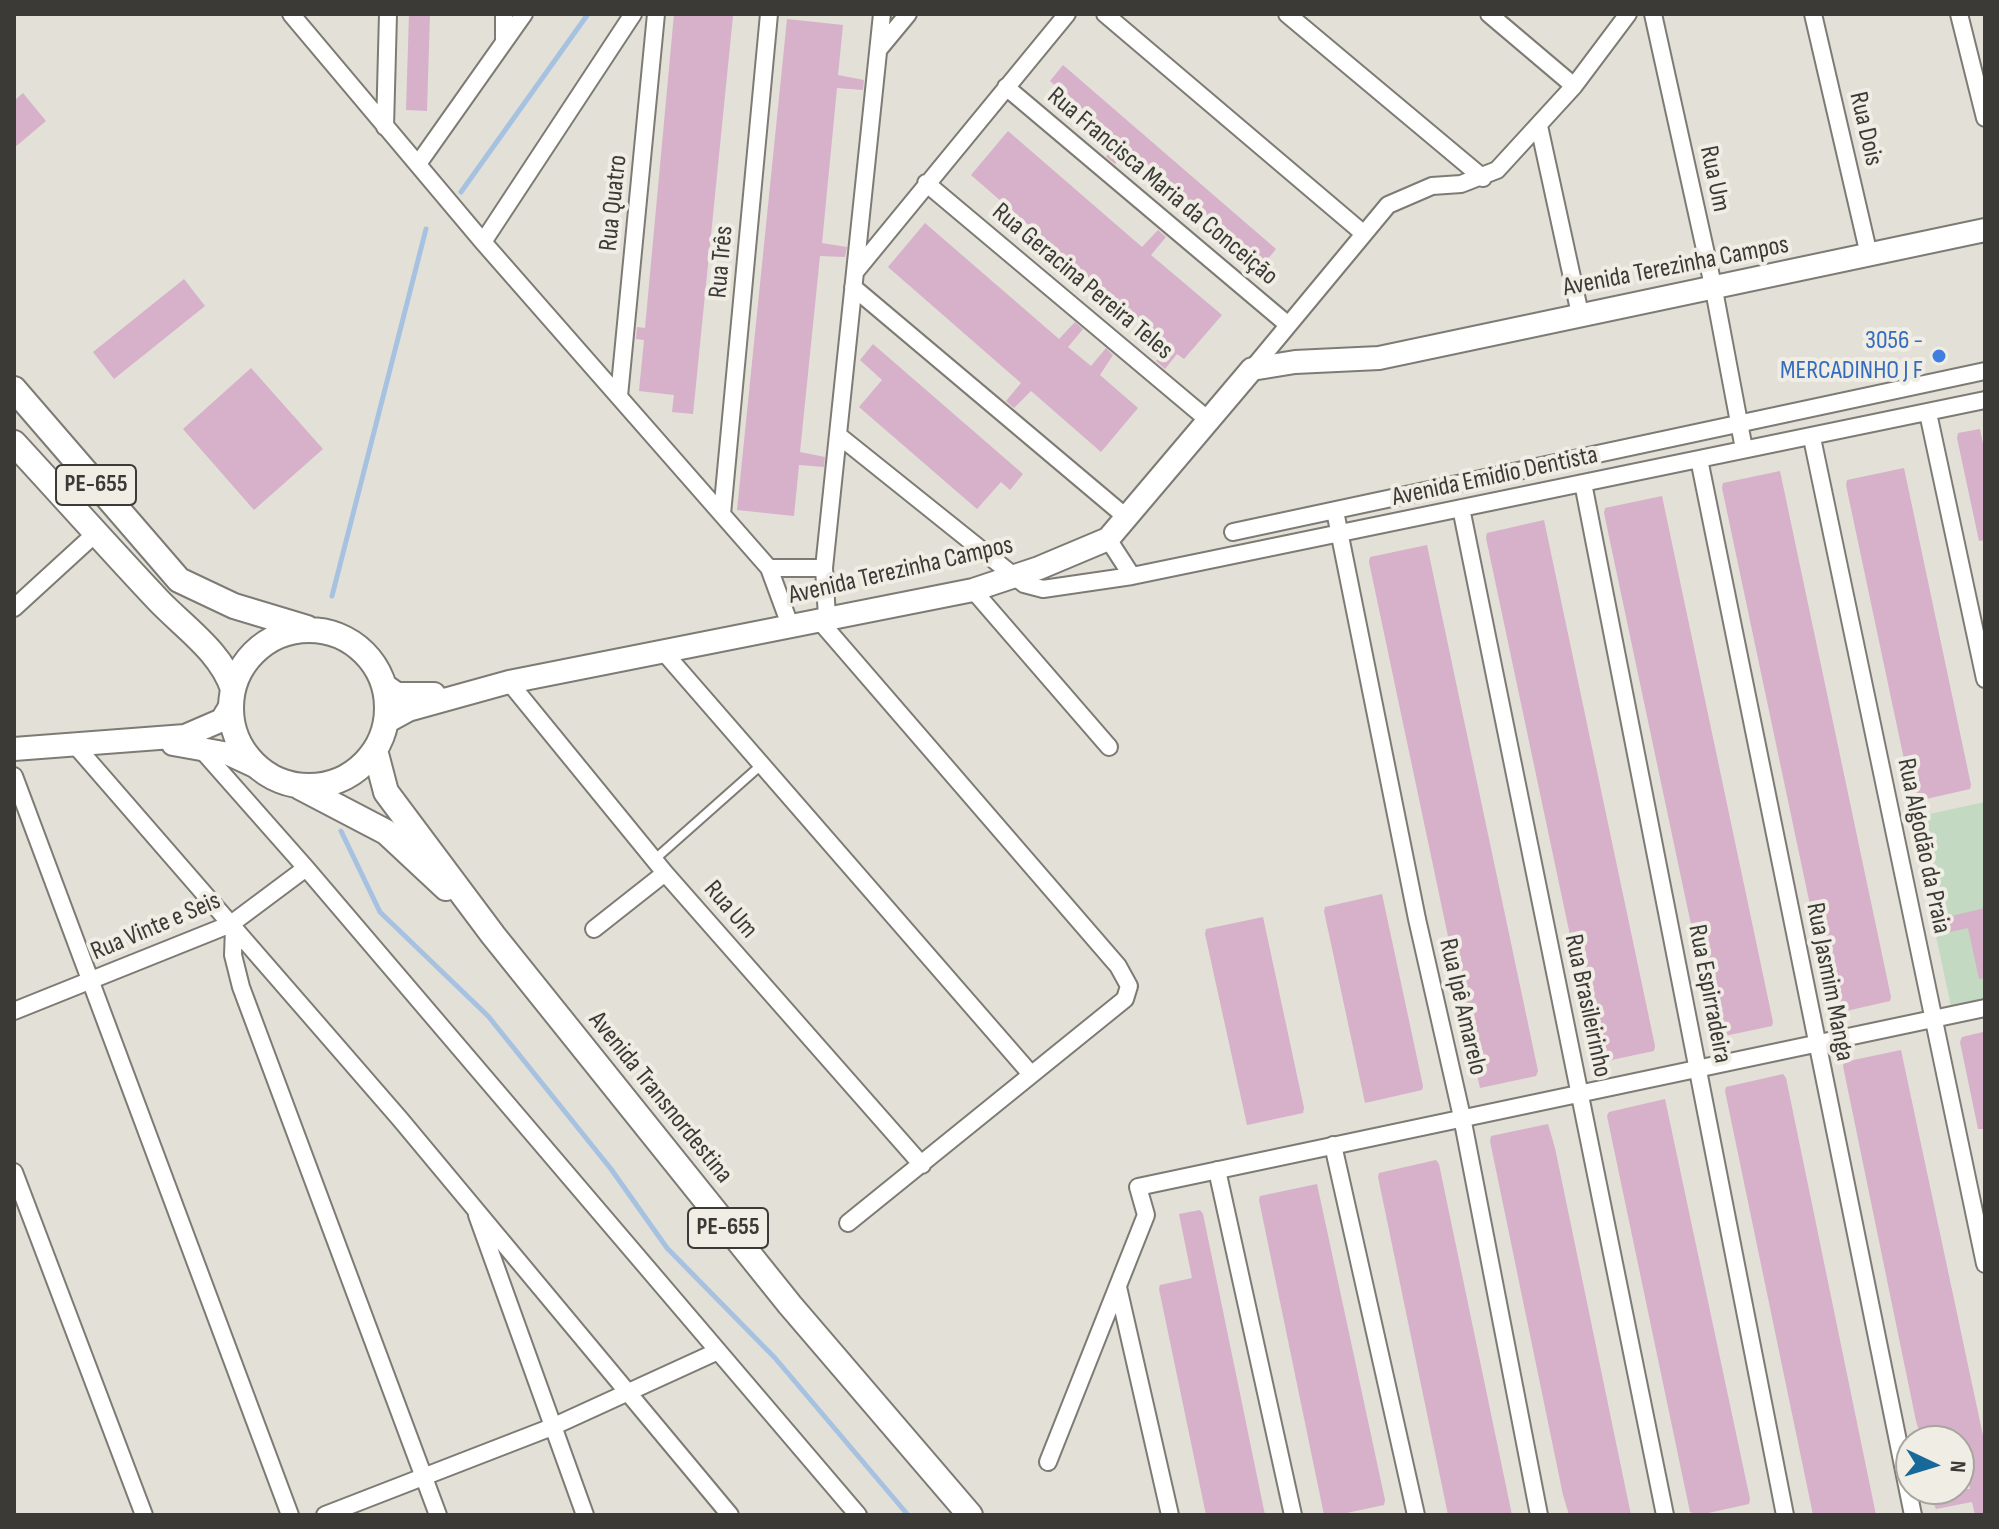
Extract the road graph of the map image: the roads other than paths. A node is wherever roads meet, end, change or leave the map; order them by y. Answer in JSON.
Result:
{"nodes":[{"id":1,"x":291,"y":14,"type":"edge"},
{"id":2,"x":388,"y":14,"type":"edge"},
{"id":3,"x":504,"y":14,"type":"edge"},
{"id":4,"x":524,"y":14,"type":"edge"},
{"id":5,"x":633,"y":14,"type":"edge"},
{"id":6,"x":656,"y":14,"type":"edge"},
{"id":7,"x":769,"y":14,"type":"edge"},
{"id":8,"x":882,"y":14,"type":"edge"},
{"id":9,"x":908,"y":14,"type":"edge"},
{"id":10,"x":1067,"y":14,"type":"edge"},
{"id":11,"x":1105,"y":14,"type":"edge"},
{"id":12,"x":1287,"y":14,"type":"edge"},
{"id":13,"x":1489,"y":14,"type":"edge"},
{"id":14,"x":1628,"y":14,"type":"edge"},
{"id":15,"x":1653,"y":14,"type":"edge"},
{"id":16,"x":1813,"y":14,"type":"edge"},
{"id":17,"x":1959,"y":14,"type":"edge"},
{"id":18,"x":504,"y":42,"type":"junction"},
{"id":19,"x":878,"y":50,"type":"junction"},
{"id":20,"x":1574,"y":86,"type":"junction"},
{"id":21,"x":1006,"y":87,"type":"junction"},
{"id":22,"x":1985,"y":118,"type":"edge"},
{"id":23,"x":1539,"y":126,"type":"junction"},
{"id":24,"x":385,"y":127,"type":"junction"},
{"id":25,"x":418,"y":164,"type":"junction"},
{"id":26,"x":1483,"y":178,"type":"junction"},
{"id":27,"x":926,"y":183,"type":"junction"},
{"id":28,"x":1985,"y":230,"type":"edge"},
{"id":29,"x":1363,"y":233,"type":"junction"},
{"id":30,"x":483,"y":242,"type":"junction"},
{"id":31,"x":1869,"y":255,"type":"junction"},
{"id":32,"x":854,"y":279,"type":"junction"},
{"id":33,"x":1714,"y":290,"type":"junction"},
{"id":34,"x":1580,"y":314,"type":"junction"},
{"id":35,"x":1287,"y":324,"type":"junction"},
{"id":36,"x":1252,"y":369,"type":"junction"},
{"id":37,"x":1985,"y":371,"type":"edge"},
{"id":38,"x":14,"y":389,"type":"edge"},
{"id":39,"x":619,"y":396,"type":"junction"},
{"id":40,"x":1985,"y":400,"type":"edge"},
{"id":41,"x":1928,"y":413,"type":"junction"},
{"id":42,"x":1207,"y":419,"type":"junction"},
{"id":43,"x":1740,"y":425,"type":"junction"},
{"id":44,"x":838,"y":435,"type":"junction"},
{"id":45,"x":1812,"y":438,"type":"junction"},
{"id":46,"x":14,"y":443,"type":"edge"},
{"id":47,"x":1744,"y":449,"type":"junction"},
{"id":48,"x":1699,"y":459,"type":"junction"},
{"id":49,"x":1583,"y":483,"type":"junction"},
{"id":50,"x":1461,"y":508,"type":"junction"},
{"id":51,"x":1335,"y":511,"type":"junction"},
{"id":52,"x":722,"y":514,"type":"junction"},
{"id":53,"x":1126,"y":517,"type":"junction"},
{"id":54,"x":1233,"y":532,"type":"dead end"},
{"id":55,"x":96,"y":533,"type":"junction"},
{"id":56,"x":1341,"y":533,"type":"junction"},
{"id":57,"x":1108,"y":539,"type":"junction"},
{"id":58,"x":769,"y":568,"type":"junction"},
{"id":59,"x":824,"y":568,"type":"junction"},
{"id":60,"x":1017,"y":576,"type":"junction"},
{"id":61,"x":1132,"y":576,"type":"junction"},
{"id":62,"x":973,"y":590,"type":"junction"},
{"id":63,"x":14,"y":608,"type":"edge"},
{"id":64,"x":823,"y":618,"type":"junction"},
{"id":65,"x":790,"y":625,"type":"junction"},
{"id":66,"x":310,"y":629,"type":"junction"},
{"id":67,"x":662,"y":650,"type":"junction"},
{"id":68,"x":1985,"y":679,"type":"edge"},
{"id":69,"x":509,"y":682,"type":"junction"},
{"id":70,"x":384,"y":685,"type":"junction"},
{"id":71,"x":483,"y":689,"type":"junction"},
{"id":72,"x":232,"y":697,"type":"junction"},
{"id":73,"x":386,"y":722,"type":"junction"},
{"id":74,"x":152,"y":741,"type":"junction"},
{"id":75,"x":75,"y":745,"type":"junction"},
{"id":76,"x":199,"y":747,"type":"junction"},
{"id":77,"x":1109,"y":747,"type":"dead end"},
{"id":78,"x":14,"y":749,"type":"edge"},
{"id":79,"x":375,"y":750,"type":"junction"},
{"id":80,"x":760,"y":766,"type":"junction"},
{"id":81,"x":259,"y":768,"type":"junction"},
{"id":82,"x":14,"y":776,"type":"edge"},
{"id":83,"x":297,"y":786,"type":"junction"},
{"id":84,"x":660,"y":866,"type":"junction"},
{"id":85,"x":306,"y":868,"type":"junction"},
{"id":86,"x":232,"y":926,"type":"junction"},
{"id":87,"x":594,"y":929,"type":"dead end"},
{"id":88,"x":493,"y":935,"type":"junction"},
{"id":89,"x":91,"y":981,"type":"junction"},
{"id":90,"x":1985,"y":1008,"type":"edge"},
{"id":91,"x":14,"y":1011,"type":"edge"},
{"id":92,"x":1935,"y":1019,"type":"junction"},
{"id":93,"x":1816,"y":1043,"type":"junction"},
{"id":94,"x":1699,"y":1068,"type":"junction"},
{"id":95,"x":1030,"y":1073,"type":"junction"},
{"id":96,"x":1580,"y":1093,"type":"junction"},
{"id":97,"x":1462,"y":1117,"type":"junction"},
{"id":98,"x":1333,"y":1145,"type":"junction"},
{"id":99,"x":922,"y":1165,"type":"junction"},
{"id":100,"x":1217,"y":1170,"type":"junction"},
{"id":101,"x":14,"y":1172,"type":"edge"},
{"id":102,"x":476,"y":1211,"type":"junction"},
{"id":103,"x":848,"y":1223,"type":"dead end"},
{"id":104,"x":1985,"y":1264,"type":"edge"},
{"id":105,"x":1118,"y":1287,"type":"junction"},
{"id":106,"x":716,"y":1352,"type":"junction"},
{"id":107,"x":629,"y":1393,"type":"junction"},
{"id":108,"x":552,"y":1427,"type":"junction"},
{"id":109,"x":1048,"y":1462,"type":"dead end"},
{"id":110,"x":424,"y":1477,"type":"junction"},
{"id":111,"x":144,"y":1515,"type":"edge"},
{"id":112,"x":290,"y":1515,"type":"edge"},
{"id":113,"x":325,"y":1515,"type":"edge"},
{"id":114,"x":438,"y":1515,"type":"edge"},
{"id":115,"x":585,"y":1515,"type":"edge"},
{"id":116,"x":730,"y":1515,"type":"edge"},
{"id":117,"x":858,"y":1515,"type":"edge"},
{"id":118,"x":970,"y":1515,"type":"edge"},
{"id":119,"x":1170,"y":1515,"type":"edge"},
{"id":120,"x":1293,"y":1515,"type":"edge"},
{"id":121,"x":1416,"y":1515,"type":"edge"},
{"id":122,"x":1539,"y":1515,"type":"edge"},
{"id":123,"x":1665,"y":1515,"type":"edge"},
{"id":124,"x":1785,"y":1515,"type":"edge"},
{"id":125,"x":1913,"y":1515,"type":"edge"}],
"edges":[{"from":1,"to":24,"type":"street"},
{"from":2,"to":24,"type":"street"},
{"from":3,"to":18,"type":"street"},
{"from":4,"to":18,"type":"street"},
{"from":5,"to":30,"type":"street"},
{"from":6,"to":39,"type":"street","name":"Rua Quatro"},
{"from":7,"to":52,"type":"street","name":"Rua Três"},
{"from":8,"to":19,"type":"street"},
{"from":9,"to":19,"type":"street"},
{"from":10,"to":21,"type":"street"},
{"from":11,"to":29,"type":"street"},
{"from":12,"to":26,"type":"street"},
{"from":13,"to":20,"type":"street"},
{"from":14,"to":20,"type":"street"},
{"from":15,"to":33,"type":"street","name":"Rua Um"},
{"from":16,"to":31,"type":"street","name":"Rua Dois"},
{"from":17,"to":22,"type":"street"},
{"from":18,"to":25,"type":"street"},
{"from":19,"to":32,"type":"street"},
{"from":20,"to":23,"type":"street"},
{"from":21,"to":27,"type":"street"},
{"from":21,"to":35,"type":"street","name":"Rua Francisca Maria da Conceição"},
{"from":23,"to":26,"type":"street"},
{"from":23,"to":34,"type":"street"},
{"from":24,"to":25,"type":"street"},
{"from":25,"to":30,"type":"street"},
{"from":26,"to":29,"type":"street"},
{"from":27,"to":32,"type":"street"},
{"from":27,"to":42,"type":"street","name":"Rua Geracina Pereira Teles"},
{"from":28,"to":31,"type":"street","name":"Avenida Terezinha Campos"},
{"from":29,"to":35,"type":"street"},
{"from":30,"to":39,"type":"street"},
{"from":31,"to":33,"type":"street","name":"Avenida Terezinha Campos"},
{"from":32,"to":44,"type":"street"},
{"from":32,"to":53,"type":"street"},
{"from":33,"to":34,"type":"street","name":"Avenida Terezinha Campos"},
{"from":33,"to":43,"type":"street","name":"Rua Um"},
{"from":34,"to":36,"type":"street","name":"Avenida Terezinha Campos"},
{"from":35,"to":36,"type":"street"},
{"from":36,"to":42,"type":"street","name":"Avenida Terezinha Campos"},
{"from":37,"to":43,"type":"street","name":"Avenida Emidio Dentista"},
{"from":38,"to":66,"type":"main road","number":"PE-655"},
{"from":39,"to":52,"type":"street"},
{"from":40,"to":41,"type":"street","name":"Avenida Emidio Dentista"},
{"from":41,"to":45,"type":"street","name":"Avenida Emidio Dentista"},
{"from":41,"to":68,"type":"street"},
{"from":42,"to":53,"type":"street","name":"Avenida Terezinha Campos"},
{"from":43,"to":47,"type":"street","name":"Rua Um"},
{"from":43,"to":51,"type":"street","name":"Avenida Emidio Dentista"},
{"from":44,"to":59,"type":"street"},
{"from":44,"to":60,"type":"street"},
{"from":45,"to":47,"type":"street","name":"Avenida Emidio Dentista"},
{"from":45,"to":92,"type":"street","name":"Rua Algodão da Praia"},
{"from":46,"to":55,"type":"main road","number":"PE-655"},
{"from":47,"to":48,"type":"street","name":"Avenida Emidio Dentista"},
{"from":48,"to":49,"type":"street","name":"Avenida Emidio Dentista"},
{"from":48,"to":93,"type":"street","name":"Rua Jasmim Manga"},
{"from":49,"to":50,"type":"street","name":"Avenida Emidio Dentista"},
{"from":49,"to":94,"type":"street","name":"Rua Espirradeira"},
{"from":50,"to":56,"type":"street","name":"Avenida Emidio Dentista"},
{"from":50,"to":96,"type":"street","name":"Rua Brasileirinho"},
{"from":51,"to":54,"type":"street","name":"Avenida Emidio Dentista"},
{"from":51,"to":56,"type":"street","name":"Rua Ipê Amarelo"},
{"from":52,"to":58,"type":"street"},
{"from":53,"to":57,"type":"street","name":"Avenida Terezinha Campos"},
{"from":55,"to":63,"type":"street"},
{"from":55,"to":72,"type":"main road","number":"PE-655"},
{"from":56,"to":61,"type":"street","name":"Avenida Emidio Dentista"},
{"from":56,"to":97,"type":"street","name":"Rua Ipê Amarelo"},
{"from":57,"to":60,"type":"street","name":"Avenida Terezinha Campos"},
{"from":57,"to":61,"type":"street"},
{"from":58,"to":59,"type":"street"},
{"from":58,"to":65,"type":"street"},
{"from":59,"to":64,"type":"street"},
{"from":60,"to":61,"type":"street","name":"Avenida Emidio Dentista"},
{"from":60,"to":62,"type":"street","name":"Avenida Terezinha Campos"},
{"from":62,"to":64,"type":"street","name":"Avenida Terezinha Campos"},
{"from":62,"to":77,"type":"street"},
{"from":64,"to":65,"type":"street","name":"Avenida Terezinha Campos"},
{"from":64,"to":95,"type":"street"},
{"from":65,"to":67,"type":"street","name":"Avenida Terezinha Campos"},
{"from":66,"to":70,"type":"main road"},
{"from":66,"to":72,"type":"main road"},
{"from":67,"to":69,"type":"street","name":"Avenida Terezinha Campos"},
{"from":67,"to":80,"type":"street"},
{"from":69,"to":71,"type":"street","name":"Avenida Terezinha Campos"},
{"from":69,"to":84,"type":"street","name":"Rua Um"},
{"from":70,"to":71,"type":"street"},
{"from":70,"to":73,"type":"main road"},
{"from":71,"to":73,"type":"street"},
{"from":72,"to":74,"type":"street"},
{"from":72,"to":81,"type":"main road"},
{"from":73,"to":79,"type":"main road"},
{"from":74,"to":75,"type":"street"},
{"from":74,"to":76,"type":"street"},
{"from":75,"to":78,"type":"street"},
{"from":75,"to":86,"type":"street"},
{"from":76,"to":81,"type":"street"},
{"from":76,"to":85,"type":"street"},
{"from":79,"to":83,"type":"main road"},
{"from":79,"to":88,"type":"main road","name":"Avenida Transnordestina","number":"PE-655"},
{"from":80,"to":84,"type":"lane"},
{"from":80,"to":95,"type":"street"},
{"from":81,"to":83,"type":"main road"},
{"from":82,"to":89,"type":"street"},
{"from":83,"to":88,"type":"main road","name":"Avenida Transnordestina","number":"PE-655"},
{"from":84,"to":87,"type":"street"},
{"from":84,"to":99,"type":"street","name":"Rua Um"},
{"from":85,"to":86,"type":"street","name":"Rua Vinte e Seis"},
{"from":85,"to":106,"type":"street"},
{"from":86,"to":89,"type":"street","name":"Rua Vinte e Seis"},
{"from":86,"to":102,"type":"street"},
{"from":86,"to":110,"type":"street"},
{"from":88,"to":118,"type":"main road","name":"Avenida Transnordestina","number":"PE-655"},
{"from":89,"to":91,"type":"street","name":"Rua Vinte e Seis"},
{"from":89,"to":112,"type":"street"},
{"from":90,"to":92,"type":"street"},
{"from":92,"to":93,"type":"street"},
{"from":92,"to":104,"type":"street","name":"Rua Algodão da Praia"},
{"from":93,"to":94,"type":"street"},
{"from":93,"to":125,"type":"street","name":"Rua Jasmim Manga"},
{"from":94,"to":96,"type":"street"},
{"from":94,"to":124,"type":"street","name":"Rua Espirradeira"},
{"from":95,"to":99,"type":"street"},
{"from":96,"to":97,"type":"street"},
{"from":96,"to":123,"type":"street","name":"Rua Brasileirinho"},
{"from":97,"to":98,"type":"street"},
{"from":97,"to":122,"type":"street","name":"Rua Ipê Amarelo"},
{"from":98,"to":100,"type":"street"},
{"from":98,"to":121,"type":"street"},
{"from":99,"to":103,"type":"street"},
{"from":100,"to":105,"type":"street"},
{"from":100,"to":120,"type":"street"},
{"from":101,"to":111,"type":"street"},
{"from":102,"to":107,"type":"street"},
{"from":102,"to":108,"type":"street"},
{"from":105,"to":109,"type":"street"},
{"from":105,"to":119,"type":"street"},
{"from":106,"to":107,"type":"street"},
{"from":106,"to":117,"type":"street"},
{"from":107,"to":108,"type":"street"},
{"from":107,"to":116,"type":"street"},
{"from":108,"to":110,"type":"street"},
{"from":108,"to":115,"type":"street"},
{"from":110,"to":113,"type":"street"},
{"from":110,"to":114,"type":"street"}]}
